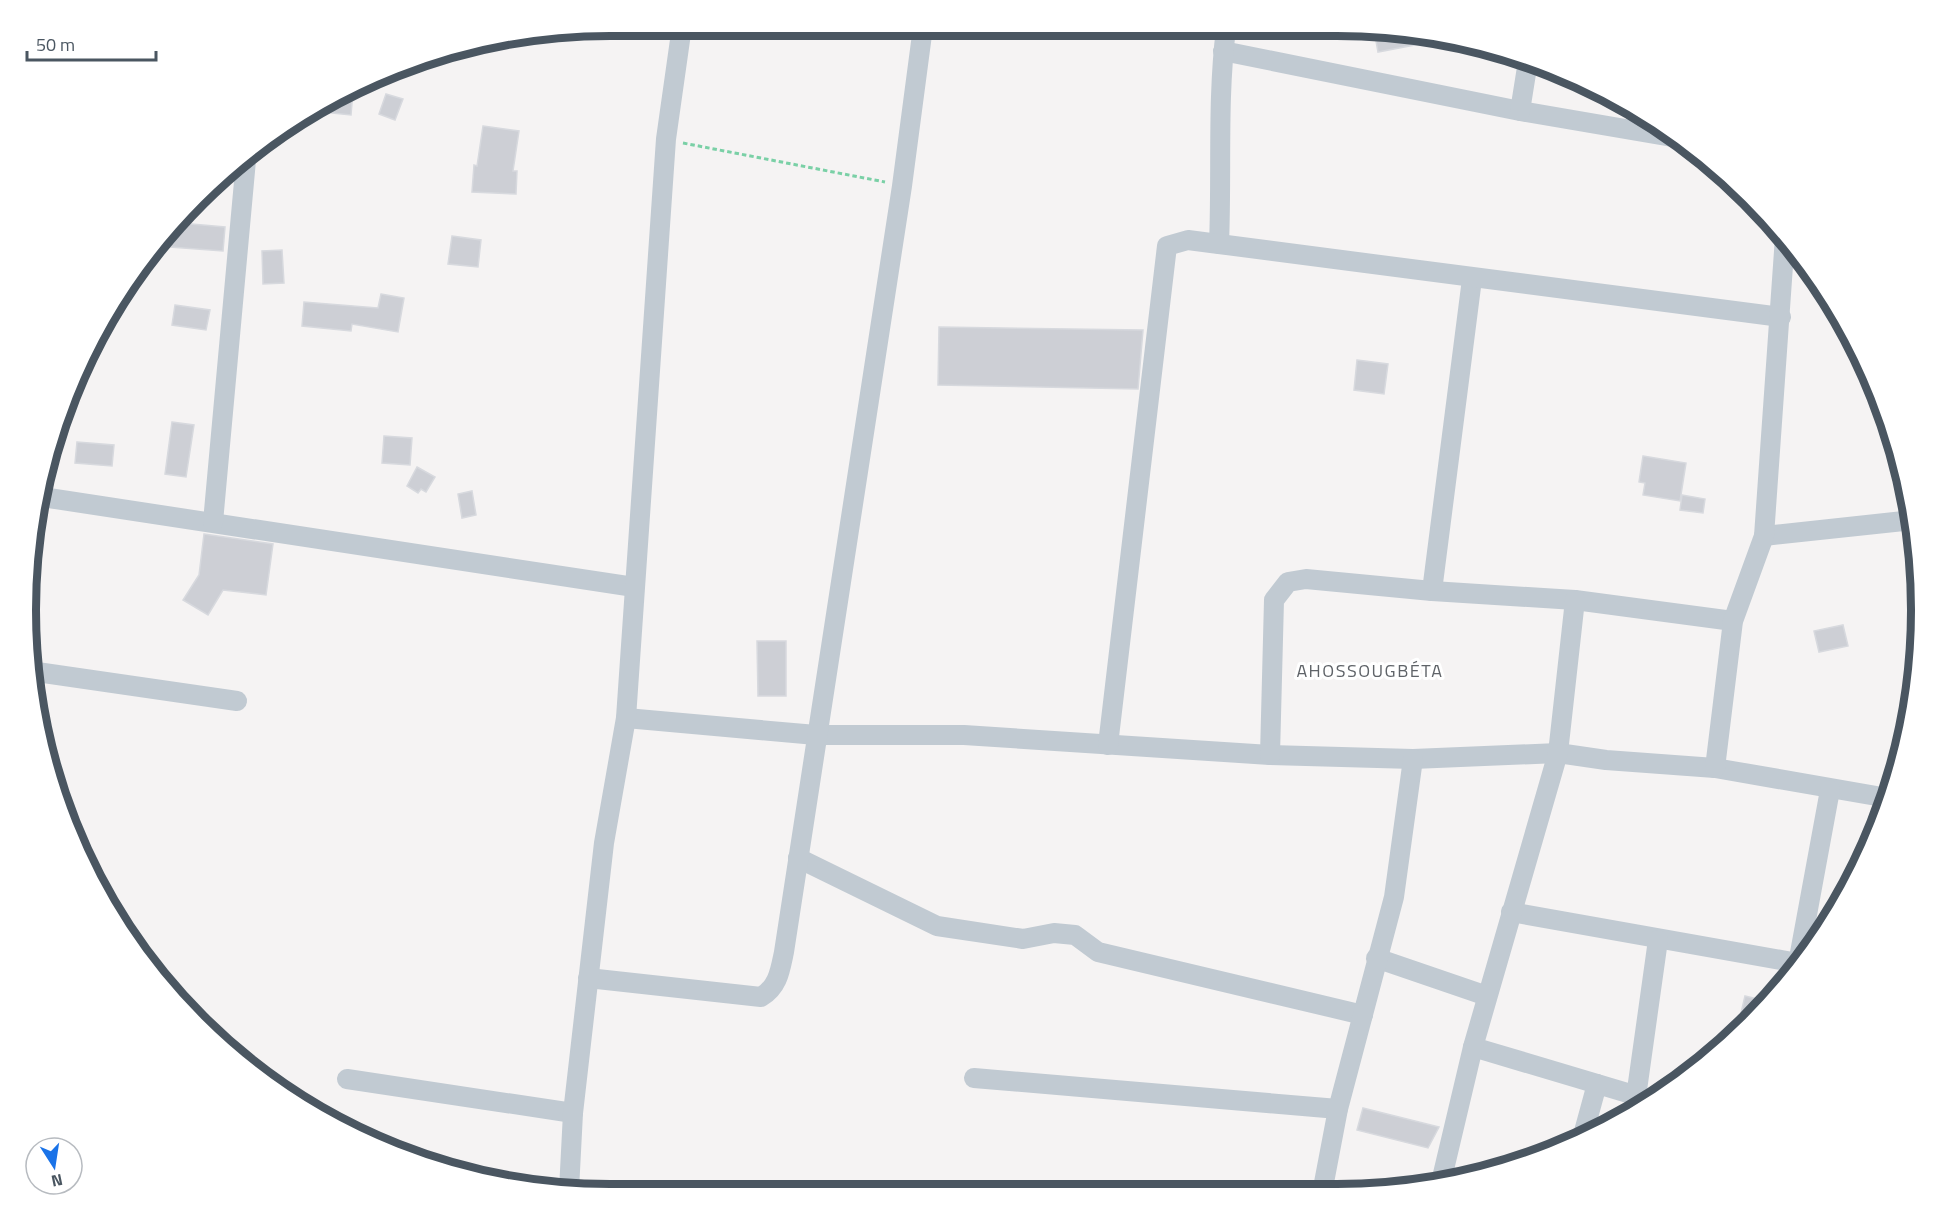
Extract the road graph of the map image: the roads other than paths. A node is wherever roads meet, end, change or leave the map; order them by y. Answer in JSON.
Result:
{"nodes":[{"id":1,"x":681,"y":36,"type":"edge"},
{"id":2,"x":922,"y":36,"type":"edge"},
{"id":3,"x":1225,"y":36,"type":"edge"},
{"id":4,"x":1223,"y":51,"type":"junction"},
{"id":5,"x":1527,"y":68,"type":"edge"},
{"id":6,"x":1520,"y":111,"type":"junction"},
{"id":7,"x":1658,"y":135,"type":"edge"},
{"id":8,"x":245,"y":167,"type":"edge"},
{"id":9,"x":1219,"y":244,"type":"junction"},
{"id":10,"x":1784,"y":251,"type":"edge"},
{"id":11,"x":1472,"y":279,"type":"junction"},
{"id":12,"x":1781,"y":318,"type":"junction"},
{"id":13,"x":47,"y":498,"type":"edge"},
{"id":14,"x":1904,"y":521,"type":"edge"},
{"id":15,"x":213,"y":522,"type":"junction"},
{"id":16,"x":1764,"y":536,"type":"junction"},
{"id":17,"x":634,"y":587,"type":"junction"},
{"id":18,"x":1432,"y":591,"type":"junction"},
{"id":19,"x":1575,"y":600,"type":"junction"},
{"id":20,"x":1733,"y":621,"type":"junction"},
{"id":21,"x":40,"y":672,"type":"edge"},
{"id":22,"x":237,"y":701,"type":"dead end"},
{"id":23,"x":626,"y":718,"type":"junction"},
{"id":24,"x":816,"y":735,"type":"junction"},
{"id":25,"x":1108,"y":745,"type":"junction"},
{"id":26,"x":1558,"y":753,"type":"junction"},
{"id":27,"x":1270,"y":755,"type":"junction"},
{"id":28,"x":1413,"y":759,"type":"junction"},
{"id":29,"x":1715,"y":768,"type":"junction"},
{"id":30,"x":1830,"y":790,"type":"junction"},
{"id":31,"x":1880,"y":797,"type":"edge"},
{"id":32,"x":798,"y":858,"type":"junction"},
{"id":33,"x":1511,"y":912,"type":"junction"},
{"id":34,"x":1658,"y":940,"type":"junction"},
{"id":35,"x":1802,"y":946,"type":"edge"},
{"id":36,"x":1377,"y":958,"type":"junction"},
{"id":37,"x":1788,"y":964,"type":"edge"},
{"id":38,"x":588,"y":978,"type":"junction"},
{"id":39,"x":1487,"y":996,"type":"junction"},
{"id":40,"x":1363,"y":1015,"type":"junction"},
{"id":41,"x":1473,"y":1047,"type":"junction"},
{"id":42,"x":347,"y":1078,"type":"dead end"},
{"id":43,"x":974,"y":1078,"type":"dead end"},
{"id":44,"x":1597,"y":1084,"type":"junction"},
{"id":45,"x":1643,"y":1095,"type":"edge"},
{"id":46,"x":1640,"y":1097,"type":"edge"},
{"id":47,"x":1338,"y":1109,"type":"junction"},
{"id":48,"x":573,"y":1113,"type":"junction"},
{"id":49,"x":1585,"y":1128,"type":"edge"},
{"id":50,"x":1443,"y":1174,"type":"edge"},
{"id":51,"x":569,"y":1183,"type":"edge"},
{"id":52,"x":1324,"y":1184,"type":"edge"}],
"edges":[{"from":1,"to":17,"type":"street"},
{"from":2,"to":24,"type":"street"},
{"from":3,"to":4,"type":"street"},
{"from":4,"to":6,"type":"street"},
{"from":4,"to":9,"type":"street"},
{"from":5,"to":6,"type":"street"},
{"from":6,"to":7,"type":"street"},
{"from":8,"to":15,"type":"street"},
{"from":9,"to":11,"type":"street"},
{"from":9,"to":25,"type":"street"},
{"from":10,"to":12,"type":"street"},
{"from":11,"to":12,"type":"street"},
{"from":11,"to":18,"type":"street"},
{"from":12,"to":16,"type":"street"},
{"from":13,"to":15,"type":"street"},
{"from":14,"to":16,"type":"street"},
{"from":15,"to":17,"type":"street"},
{"from":16,"to":20,"type":"street"},
{"from":17,"to":23,"type":"street"},
{"from":18,"to":19,"type":"street"},
{"from":18,"to":27,"type":"street"},
{"from":19,"to":20,"type":"street"},
{"from":19,"to":26,"type":"street"},
{"from":20,"to":29,"type":"street"},
{"from":21,"to":22,"type":"street"},
{"from":23,"to":24,"type":"street"},
{"from":23,"to":38,"type":"street"},
{"from":24,"to":25,"type":"street"},
{"from":24,"to":32,"type":"street"},
{"from":25,"to":27,"type":"street"},
{"from":26,"to":28,"type":"street"},
{"from":26,"to":29,"type":"street"},
{"from":26,"to":33,"type":"street"},
{"from":27,"to":28,"type":"street"},
{"from":28,"to":36,"type":"street"},
{"from":29,"to":30,"type":"street"},
{"from":30,"to":31,"type":"street"},
{"from":30,"to":35,"type":"street"},
{"from":32,"to":38,"type":"street"},
{"from":32,"to":40,"type":"street"},
{"from":33,"to":34,"type":"street"},
{"from":33,"to":39,"type":"street"},
{"from":34,"to":37,"type":"street"},
{"from":34,"to":45,"type":"street"},
{"from":36,"to":39,"type":"street"},
{"from":36,"to":40,"type":"street"},
{"from":38,"to":48,"type":"street"},
{"from":39,"to":41,"type":"street"},
{"from":40,"to":47,"type":"street"},
{"from":41,"to":44,"type":"street"},
{"from":41,"to":50,"type":"street"},
{"from":42,"to":48,"type":"street"},
{"from":43,"to":47,"type":"street"},
{"from":44,"to":46,"type":"street"},
{"from":44,"to":49,"type":"street"},
{"from":47,"to":52,"type":"street"},
{"from":48,"to":51,"type":"street"}]}
